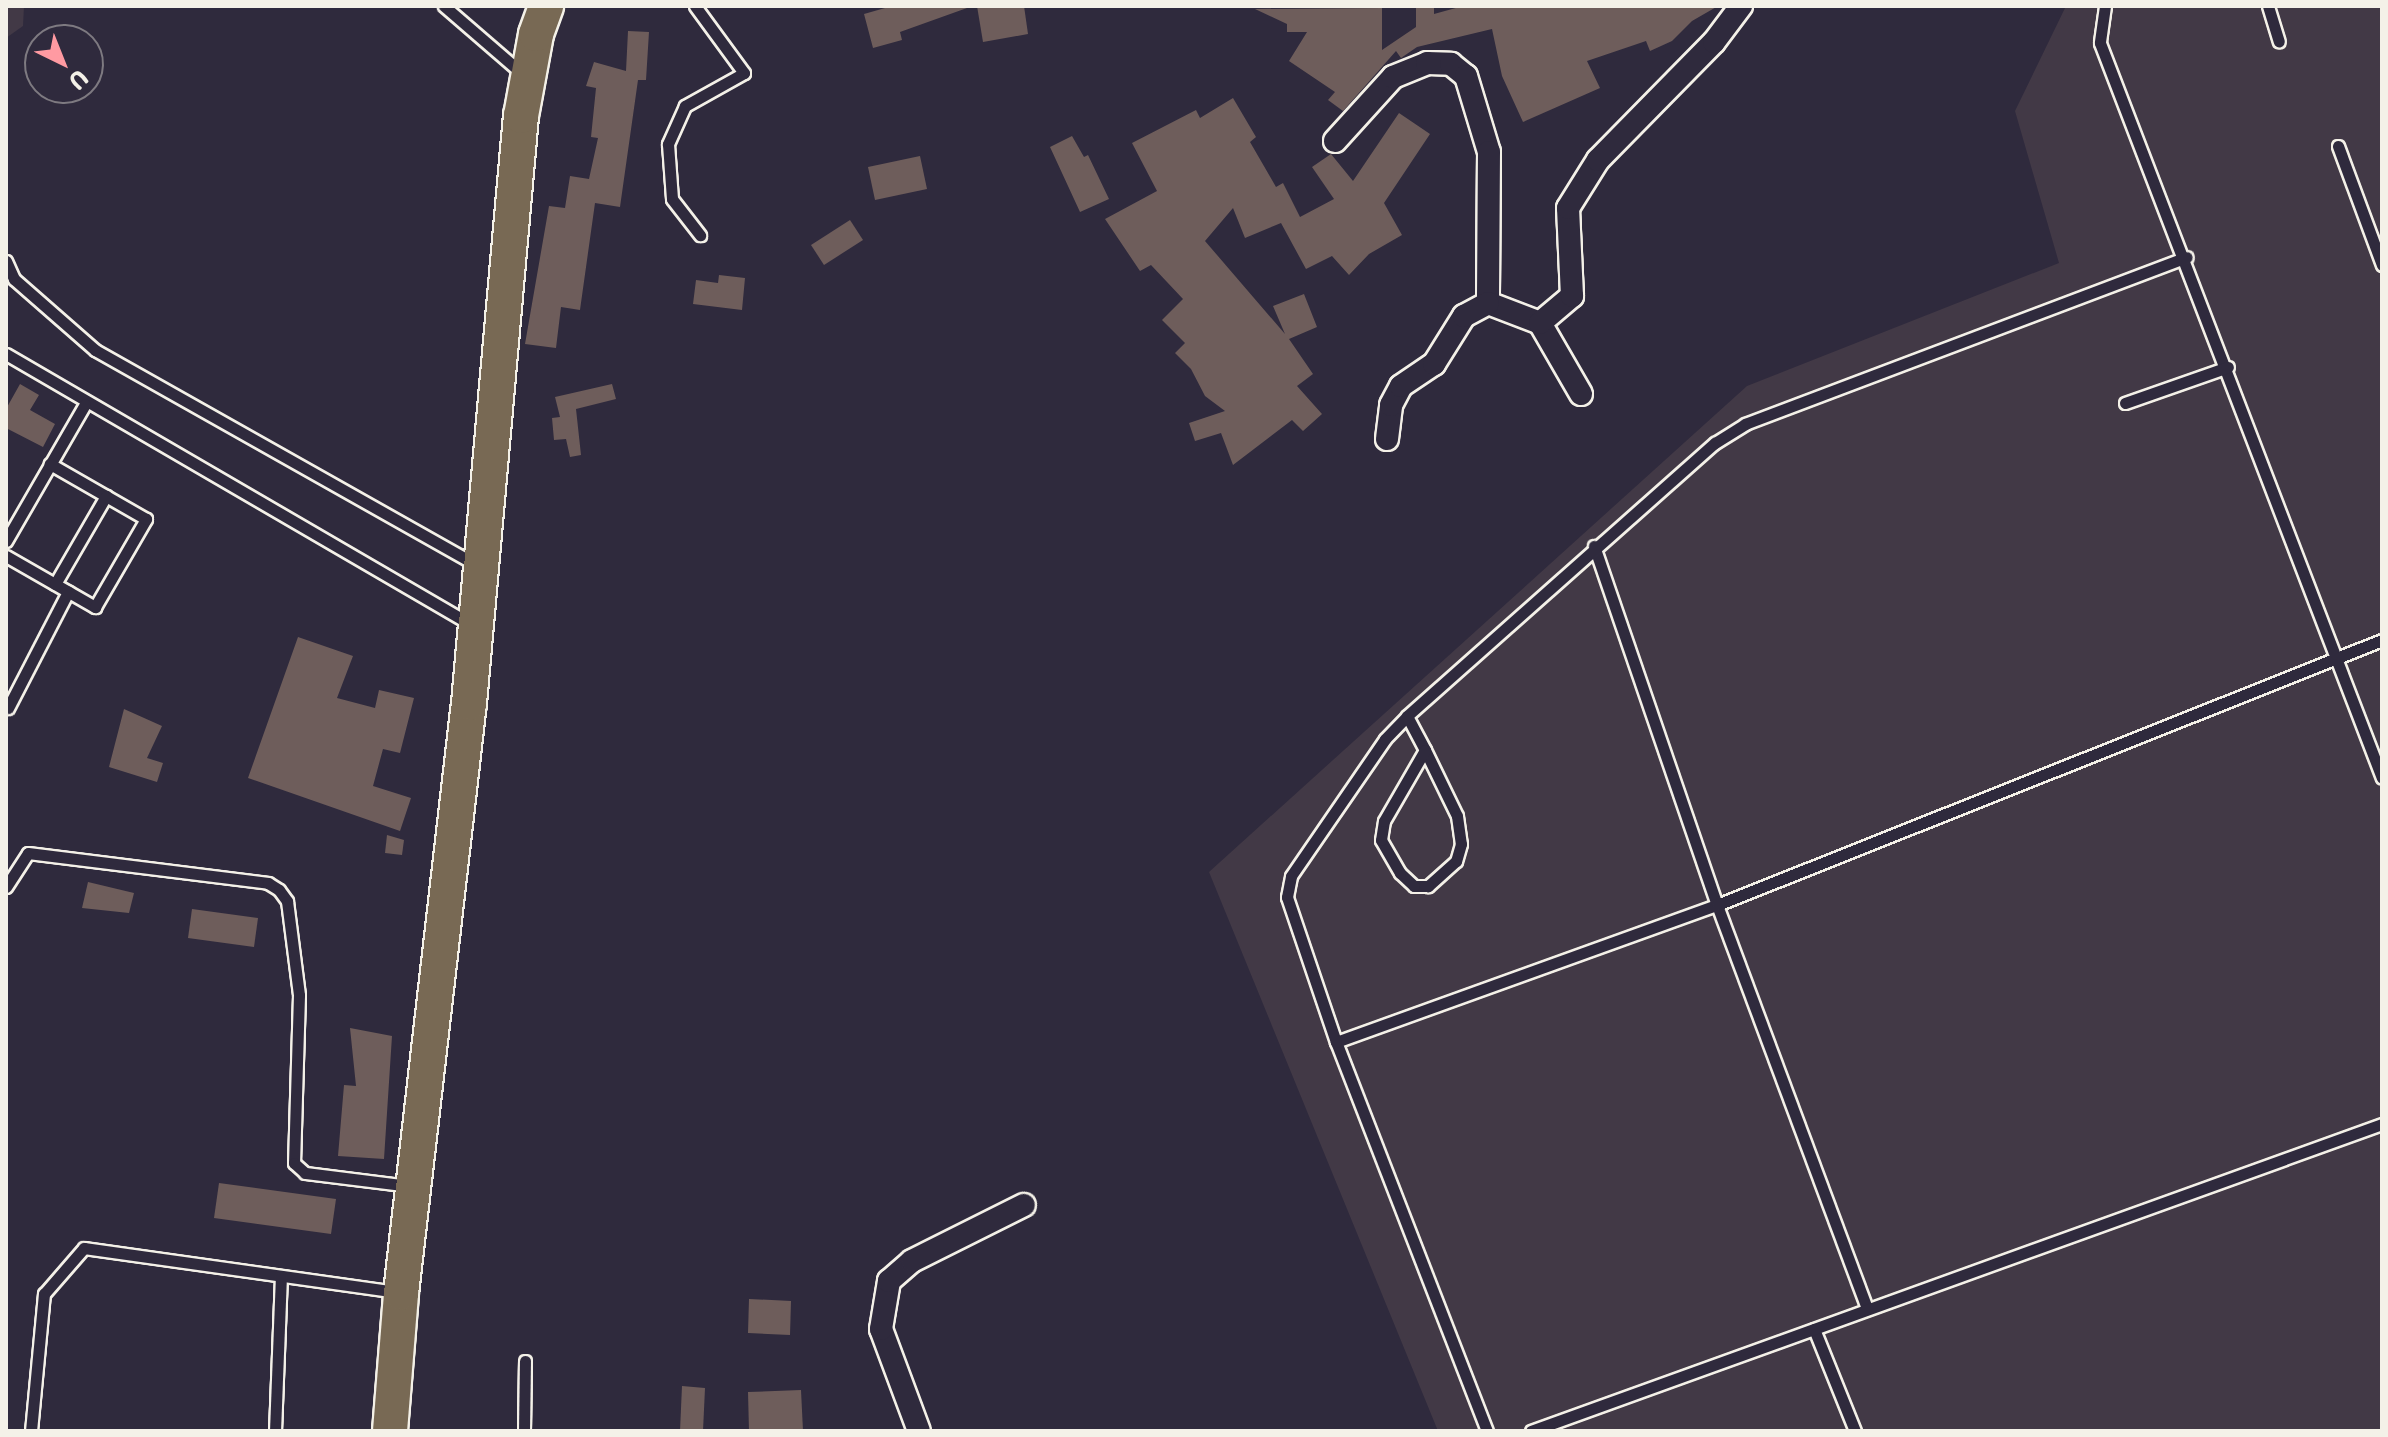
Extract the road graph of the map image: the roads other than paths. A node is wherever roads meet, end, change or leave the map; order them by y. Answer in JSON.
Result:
{"nodes":[{"id":1,"x":444,"y":6,"type":"edge"},
{"id":2,"x":546,"y":6,"type":"edge"},
{"id":3,"x":695,"y":6,"type":"edge"},
{"id":4,"x":1741,"y":6,"type":"edge"},
{"id":5,"x":2105,"y":6,"type":"edge"},
{"id":6,"x":2268,"y":6,"type":"edge"},
{"id":7,"x":2279,"y":41,"type":"dead end"},
{"id":8,"x":528,"y":78,"type":"junction"},
{"id":9,"x":1335,"y":141,"type":"dead end"},
{"id":10,"x":2338,"y":146,"type":"dead end"},
{"id":11,"x":700,"y":235,"type":"dead end"},
{"id":12,"x":2186,"y":257,"type":"junction"},
{"id":13,"x":6,"y":261,"type":"edge"},
{"id":14,"x":2382,"y":265,"type":"edge"},
{"id":15,"x":1488,"y":303,"type":"junction"},
{"id":16,"x":1540,"y":323,"type":"junction"},
{"id":17,"x":6,"y":354,"type":"edge"},
{"id":18,"x":2228,"y":367,"type":"junction"},
{"id":19,"x":1581,"y":394,"type":"dead end"},
{"id":20,"x":2125,"y":403,"type":"dead end"},
{"id":21,"x":85,"y":404,"type":"junction"},
{"id":22,"x":1387,"y":439,"type":"dead end"},
{"id":23,"x":50,"y":464,"type":"junction"},
{"id":24,"x":106,"y":496,"type":"junction"},
{"id":25,"x":6,"y":541,"type":"edge"},
{"id":26,"x":1594,"y":546,"type":"junction"},
{"id":27,"x":6,"y":556,"type":"edge"},
{"id":28,"x":477,"y":565,"type":"junction"},
{"id":29,"x":55,"y":584,"type":"junction"},
{"id":30,"x":68,"y":592,"type":"junction"},
{"id":31,"x":474,"y":626,"type":"junction"},
{"id":32,"x":2382,"y":640,"type":"edge"},
{"id":33,"x":2338,"y":659,"type":"junction"},
{"id":34,"x":8,"y":708,"type":"dead end"},
{"id":35,"x":1407,"y":716,"type":"junction"},
{"id":36,"x":1425,"y":750,"type":"junction"},
{"id":37,"x":2382,"y":778,"type":"edge"},
{"id":38,"x":6,"y":887,"type":"edge"},
{"id":39,"x":1717,"y":905,"type":"junction"},
{"id":40,"x":1336,"y":1042,"type":"junction"},
{"id":41,"x":2382,"y":1124,"type":"edge"},
{"id":42,"x":416,"y":1187,"type":"junction"},
{"id":43,"x":1024,"y":1205,"type":"dead end"},
{"id":44,"x":281,"y":1276,"type":"junction"},
{"id":45,"x":401,"y":1293,"type":"junction"},
{"id":46,"x":1867,"y":1309,"type":"junction"},
{"id":47,"x":1814,"y":1329,"type":"junction"},
{"id":48,"x":525,"y":1361,"type":"dead end"},
{"id":49,"x":31,"y":1431,"type":"edge"},
{"id":50,"x":275,"y":1431,"type":"edge"},
{"id":51,"x":390,"y":1431,"type":"edge"},
{"id":52,"x":524,"y":1431,"type":"edge"},
{"id":53,"x":919,"y":1431,"type":"edge"},
{"id":54,"x":1487,"y":1431,"type":"edge"},
{"id":55,"x":1531,"y":1431,"type":"edge"},
{"id":56,"x":1855,"y":1431,"type":"edge"}],
"edges":[{"from":1,"to":8,"type":"lane"},
{"from":2,"to":8,"type":"main road"},
{"from":3,"to":11,"type":"lane"},
{"from":4,"to":16,"type":"street"},
{"from":5,"to":12,"type":"lane"},
{"from":6,"to":7,"type":"lane"},
{"from":8,"to":28,"type":"main road"},
{"from":9,"to":15,"type":"street"},
{"from":10,"to":14,"type":"lane"},
{"from":12,"to":18,"type":"lane"},
{"from":12,"to":26,"type":"lane"},
{"from":13,"to":28,"type":"lane"},
{"from":15,"to":16,"type":"street"},
{"from":15,"to":22,"type":"street"},
{"from":16,"to":19,"type":"street"},
{"from":17,"to":21,"type":"lane"},
{"from":18,"to":20,"type":"lane"},
{"from":18,"to":33,"type":"lane"},
{"from":21,"to":23,"type":"lane"},
{"from":21,"to":31,"type":"lane"},
{"from":23,"to":24,"type":"lane"},
{"from":23,"to":25,"type":"lane"},
{"from":24,"to":29,"type":"lane"},
{"from":24,"to":30,"type":"lane"},
{"from":26,"to":35,"type":"lane"},
{"from":26,"to":39,"type":"lane"},
{"from":27,"to":29,"type":"lane"},
{"from":28,"to":31,"type":"main road"},
{"from":29,"to":30,"type":"lane"},
{"from":30,"to":34,"type":"lane"},
{"from":31,"to":42,"type":"main road"},
{"from":32,"to":33,"type":"lane"},
{"from":33,"to":37,"type":"lane"},
{"from":33,"to":39,"type":"lane"},
{"from":35,"to":36,"type":"lane"},
{"from":35,"to":40,"type":"lane"},
{"from":36,"to":36,"type":"lane"},
{"from":38,"to":42,"type":"lane"},
{"from":39,"to":40,"type":"lane"},
{"from":39,"to":46,"type":"lane"},
{"from":40,"to":54,"type":"lane"},
{"from":41,"to":46,"type":"lane"},
{"from":42,"to":45,"type":"main road"},
{"from":43,"to":53,"type":"street"},
{"from":44,"to":45,"type":"lane"},
{"from":44,"to":49,"type":"lane"},
{"from":44,"to":50,"type":"lane"},
{"from":45,"to":51,"type":"main road"},
{"from":46,"to":47,"type":"lane"},
{"from":47,"to":55,"type":"lane"},
{"from":47,"to":56,"type":"lane"},
{"from":48,"to":52,"type":"lane"}]}
